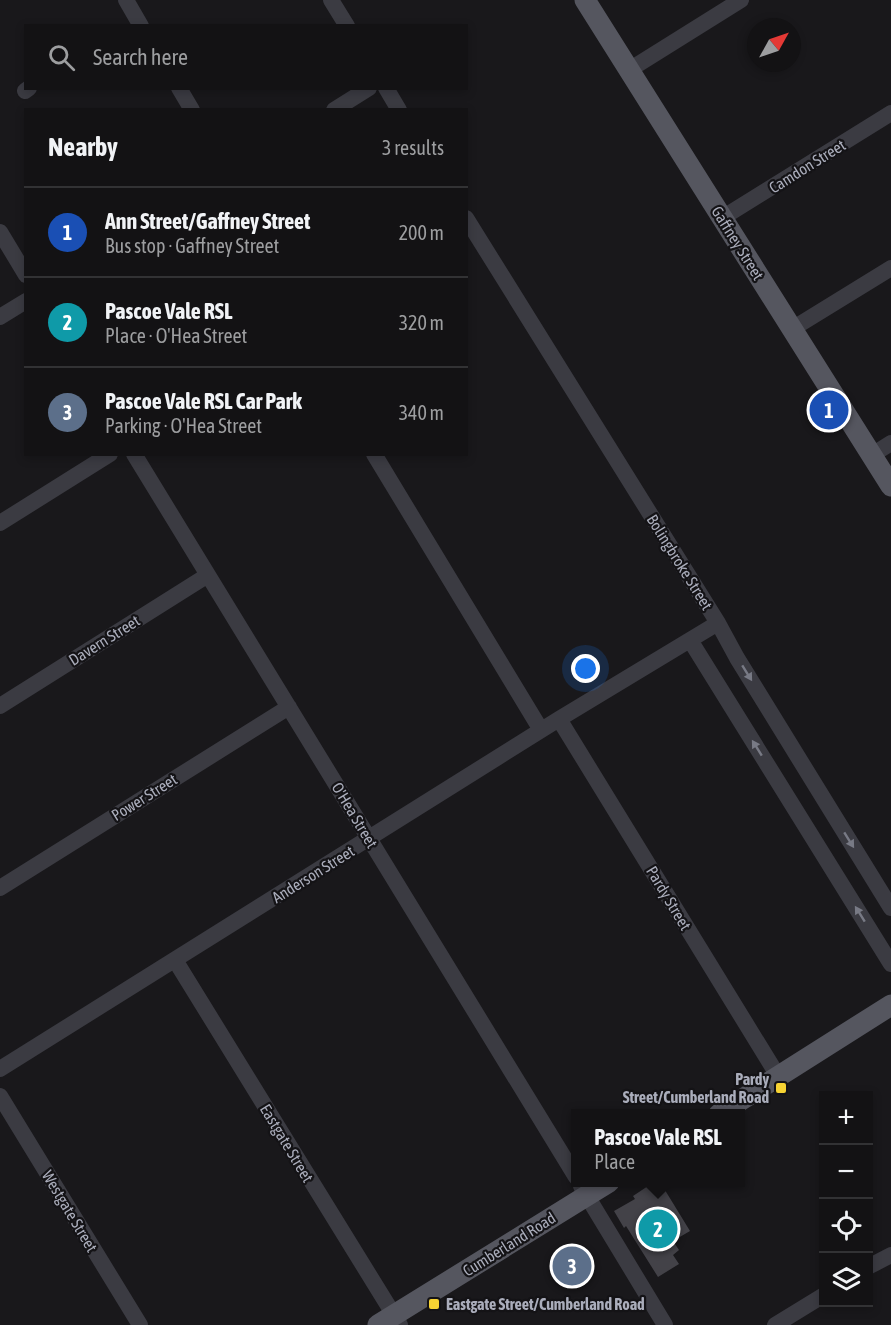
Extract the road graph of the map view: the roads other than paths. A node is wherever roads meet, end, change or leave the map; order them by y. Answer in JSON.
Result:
{"nodes":[{"id":1,"x":126,"y":0,"type":"edge"},
{"id":2,"x":585,"y":0,"type":"edge"},
{"id":3,"x":741,"y":0,"type":"edge"},
{"id":4,"x":335,"y":1,"type":"edge"},
{"id":5,"x":137,"y":24,"type":"edge"},
{"id":6,"x":346,"y":24,"type":"edge"},
{"id":7,"x":629,"y":70,"type":"junction"},
{"id":8,"x":180,"y":90,"type":"edge"},
{"id":9,"x":366,"y":90,"type":"edge"},
{"id":10,"x":387,"y":90,"type":"edge"},
{"id":11,"x":191,"y":108,"type":"edge"},
{"id":12,"x":337,"y":108,"type":"edge"},
{"id":13,"x":398,"y":108,"type":"edge"},
{"id":14,"x":891,"y":113,"type":"edge"},
{"id":15,"x":722,"y":218,"type":"junction"},
{"id":16,"x":468,"y":221,"type":"edge"},
{"id":17,"x":0,"y":232,"type":"edge"},
{"id":18,"x":891,"y":268,"type":"edge"},
{"id":19,"x":24,"y":272,"type":"edge"},
{"id":20,"x":24,"y":302,"type":"edge"},
{"id":21,"x":0,"y":317,"type":"edge"},
{"id":22,"x":792,"y":329,"type":"junction"},
{"id":23,"x":891,"y":443,"type":"edge"},
{"id":24,"x":872,"y":455,"type":"junction"},
{"id":25,"x":107,"y":456,"type":"edge"},
{"id":26,"x":136,"y":456,"type":"edge"},
{"id":27,"x":375,"y":456,"type":"edge"},
{"id":28,"x":891,"y":486,"type":"edge"},
{"id":29,"x":0,"y":523,"type":"edge"},
{"id":30,"x":208,"y":576,"type":"junction"},
{"id":31,"x":718,"y":623,"type":"junction"},
{"id":32,"x":690,"y":640,"type":"junction"},
{"id":33,"x":0,"y":705,"type":"edge"},
{"id":34,"x":289,"y":707,"type":"junction"},
{"id":35,"x":559,"y":719,"type":"junction"},
{"id":36,"x":541,"y":730,"type":"junction"},
{"id":37,"x":370,"y":839,"type":"junction"},
{"id":38,"x":0,"y":888,"type":"edge"},
{"id":39,"x":891,"y":908,"type":"edge"},
{"id":40,"x":175,"y":960,"type":"junction"},
{"id":41,"x":891,"y":964,"type":"edge"},
{"id":42,"x":889,"y":1010,"type":"edge"},
{"id":43,"x":0,"y":1069,"type":"edge"},
{"id":44,"x":778,"y":1076,"type":"junction"},
{"id":45,"x":0,"y":1096,"type":"edge"},
{"id":46,"x":725,"y":1109,"type":"edge"},
{"id":47,"x":571,"y":1169,"type":"edge"},
{"id":48,"x":583,"y":1189,"type":"edge"},
{"id":49,"x":891,"y":1255,"type":"edge"},
{"id":50,"x":873,"y":1264,"type":"edge"},
{"id":51,"x":819,"y":1298,"type":"edge"},
{"id":52,"x":391,"y":1322,"type":"edge"},
{"id":53,"x":140,"y":1325,"type":"edge"},
{"id":54,"x":665,"y":1325,"type":"edge"},
{"id":55,"x":776,"y":1325,"type":"edge"}],
"edges":[{"from":1,"to":5,"type":"street"},
{"from":2,"to":7,"type":"main road","name":"Gaffney Street"},
{"from":3,"to":7,"type":"street"},
{"from":4,"to":6,"type":"street"},
{"from":7,"to":15,"type":"main road","name":"Gaffney Street"},
{"from":8,"to":11,"type":"street"},
{"from":9,"to":12,"type":"street"},
{"from":10,"to":13,"type":"street"},
{"from":14,"to":15,"type":"street","name":"Camdon Street"},
{"from":15,"to":22,"type":"main road","name":"Gaffney Street"},
{"from":16,"to":31,"type":"street","name":"Bolingbroke Street"},
{"from":17,"to":19,"type":"street"},
{"from":18,"to":22,"type":"street"},
{"from":20,"to":21,"type":"street"},
{"from":22,"to":24,"type":"main road","name":"Gaffney Street"},
{"from":23,"to":24,"type":"street"},
{"from":24,"to":28,"type":"main road","name":"Gaffney Street"},
{"from":25,"to":29,"type":"street"},
{"from":26,"to":30,"type":"street","name":"O'Hea Street"},
{"from":27,"to":36,"type":"street"},
{"from":30,"to":33,"type":"street","name":"Davern Street"},
{"from":30,"to":34,"type":"street","name":"O'Hea Street"},
{"from":31,"to":32,"type":"street","name":"Anderson Street"},
{"from":31,"to":39,"type":"street","name":"Bolingbroke Street","one_way":true},
{"from":32,"to":35,"type":"street","name":"Anderson Street"},
{"from":41,"to":32,"type":"street","one_way":true},
{"from":34,"to":37,"type":"street","name":"O'Hea Street"},
{"from":34,"to":38,"type":"street","name":"Power Street"},
{"from":35,"to":36,"type":"street","name":"Anderson Street"},
{"from":35,"to":44,"type":"street","name":"Pardy Street"},
{"from":36,"to":37,"type":"street","name":"Anderson Street"},
{"from":37,"to":40,"type":"street","name":"Anderson Street"},
{"from":37,"to":47,"type":"street","name":"O'Hea Street"},
{"from":40,"to":43,"type":"street","name":"Anderson Street"},
{"from":40,"to":52,"type":"street","name":"Eastgate Street"},
{"from":42,"to":44,"type":"main road"},
{"from":44,"to":46,"type":"main road"},
{"from":45,"to":53,"type":"street","name":"Westgate Street"},
{"from":48,"to":52,"type":"main road","name":"Cumberland Road"},
{"from":48,"to":54,"type":"street"},
{"from":49,"to":50,"type":"street"},
{"from":51,"to":55,"type":"street"}]}
